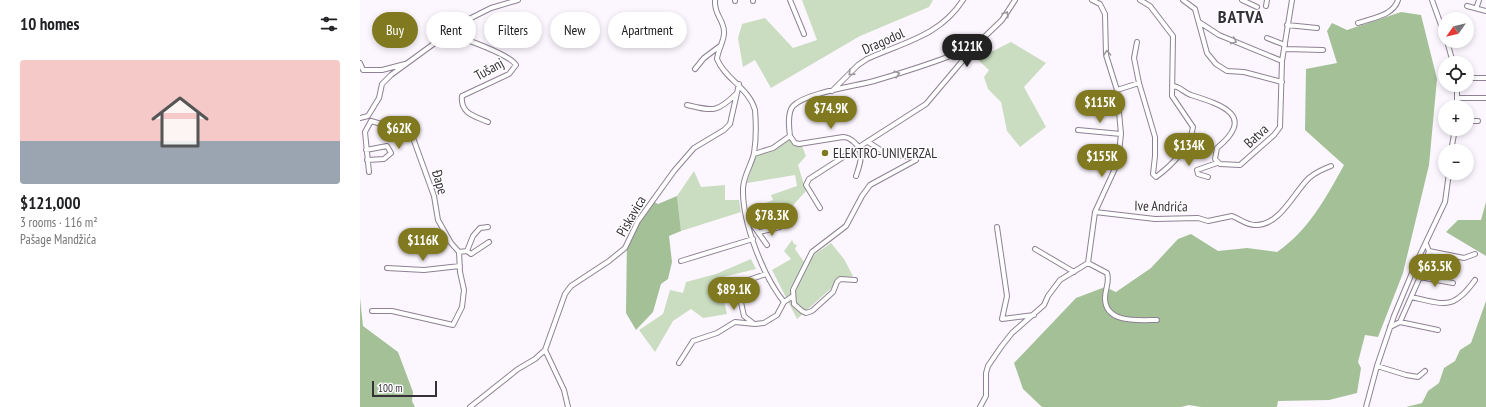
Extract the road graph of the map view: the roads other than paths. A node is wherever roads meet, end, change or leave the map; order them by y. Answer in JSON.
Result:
{"nodes":[{"id":1,"x":518,"y":0,"type":"edge"},
{"id":2,"x":715,"y":0,"type":"edge"},
{"id":3,"x":790,"y":0,"type":"edge"},
{"id":4,"x":963,"y":0,"type":"edge"},
{"id":5,"x":1015,"y":0,"type":"edge"},
{"id":6,"x":1092,"y":0,"type":"edge"},
{"id":7,"x":1140,"y":0,"type":"edge"},
{"id":8,"x":1183,"y":0,"type":"edge"},
{"id":9,"x":1242,"y":0,"type":"edge"},
{"id":10,"x":1267,"y":0,"type":"edge"},
{"id":11,"x":1292,"y":0,"type":"edge"},
{"id":12,"x":1398,"y":0,"type":"edge"},
{"id":13,"x":1432,"y":0,"type":"edge"},
{"id":14,"x":1479,"y":0,"type":"edge"},
{"id":15,"x":1266,"y":6,"type":"dead end"},
{"id":16,"x":1467,"y":6,"type":"dead end"},
{"id":17,"x":1477,"y":6,"type":"dead end"},
{"id":18,"x":1257,"y":7,"type":"dead end"},
{"id":19,"x":1486,"y":12,"type":"edge"},
{"id":20,"x":476,"y":16,"type":"edge"},
{"id":21,"x":1438,"y":17,"type":"edge"},
{"id":22,"x":1200,"y":22,"type":"junction"},
{"id":23,"x":1358,"y":23,"type":"dead end"},
{"id":24,"x":1288,"y":25,"type":"junction"},
{"id":25,"x":1317,"y":28,"type":"dead end"},
{"id":26,"x":804,"y":34,"type":"dead end"},
{"id":27,"x":1267,"y":38,"type":"dead end"},
{"id":28,"x":1137,"y":42,"type":"dead end"},
{"id":29,"x":476,"y":44,"type":"edge"},
{"id":30,"x":720,"y":46,"type":"junction"},
{"id":31,"x":975,"y":46,"type":"junction"},
{"id":32,"x":1285,"y":47,"type":"junction"},
{"id":33,"x":429,"y":48,"type":"edge"},
{"id":34,"x":1323,"y":50,"type":"dead end"},
{"id":35,"x":1282,"y":61,"type":"junction"},
{"id":36,"x":360,"y":63,"type":"edge"},
{"id":37,"x":408,"y":64,"type":"junction"},
{"id":38,"x":361,"y":69,"type":"edge"},
{"id":39,"x":695,"y":69,"type":"dead end"},
{"id":40,"x":1474,"y":78,"type":"edge"},
{"id":41,"x":1486,"y":78,"type":"edge"},
{"id":42,"x":1139,"y":82,"type":"junction"},
{"id":43,"x":1282,"y":82,"type":"junction"},
{"id":44,"x":739,"y":84,"type":"junction"},
{"id":45,"x":1172,"y":86,"type":"junction"},
{"id":46,"x":1117,"y":90,"type":"junction"},
{"id":47,"x":832,"y":91,"type":"junction"},
{"id":48,"x":1457,"y":92,"type":"edge"},
{"id":49,"x":737,"y":93,"type":"junction"},
{"id":50,"x":1457,"y":98,"type":"joint"},
{"id":51,"x":1486,"y":98,"type":"edge"},
{"id":52,"x":687,"y":105,"type":"dead end"},
{"id":53,"x":368,"y":116,"type":"junction"},
{"id":54,"x":360,"y":118,"type":"edge"},
{"id":55,"x":371,"y":121,"type":"junction"},
{"id":56,"x":1474,"y":121,"type":"edge"},
{"id":57,"x":1478,"y":121,"type":"dead end"},
{"id":58,"x":488,"y":122,"type":"dead end"},
{"id":59,"x":1078,"y":130,"type":"dead end"},
{"id":60,"x":1120,"y":134,"type":"junction"},
{"id":61,"x":790,"y":136,"type":"junction"},
{"id":62,"x":868,"y":142,"type":"junction"},
{"id":63,"x":859,"y":147,"type":"junction"},
{"id":64,"x":366,"y":150,"type":"junction"},
{"id":65,"x":754,"y":154,"type":"junction"},
{"id":66,"x":367,"y":160,"type":"junction"},
{"id":67,"x":1217,"y":163,"type":"junction"},
{"id":68,"x":1331,"y":166,"type":"dead end"},
{"id":69,"x":369,"y":172,"type":"dead end"},
{"id":70,"x":856,"y":176,"type":"dead end"},
{"id":71,"x":1208,"y":177,"type":"dead end"},
{"id":72,"x":1448,"y":180,"type":"edge"},
{"id":73,"x":820,"y":208,"type":"dead end"},
{"id":74,"x":1096,"y":212,"type":"junction"},
{"id":75,"x":747,"y":216,"type":"junction"},
{"id":76,"x":780,"y":226,"type":"dead end"},
{"id":77,"x":488,"y":227,"type":"dead end"},
{"id":78,"x":997,"y":227,"type":"dead end"},
{"id":79,"x":760,"y":232,"type":"junction"},
{"id":80,"x":752,"y":239,"type":"junction"},
{"id":81,"x":489,"y":242,"type":"dead end"},
{"id":82,"x":766,"y":244,"type":"dead end"},
{"id":83,"x":1426,"y":244,"type":"junction"},
{"id":84,"x":1035,"y":249,"type":"dead end"},
{"id":85,"x":467,"y":251,"type":"junction"},
{"id":86,"x":1429,"y":251,"type":"junction"},
{"id":87,"x":459,"y":252,"type":"junction"},
{"id":88,"x":1475,"y":254,"type":"dead end"},
{"id":89,"x":681,"y":261,"type":"dead end"},
{"id":90,"x":1088,"y":263,"type":"junction"},
{"id":91,"x":460,"y":266,"type":"junction"},
{"id":92,"x":387,"y":268,"type":"dead end"},
{"id":93,"x":1074,"y":272,"type":"junction"},
{"id":94,"x":766,"y":274,"type":"junction"},
{"id":95,"x":1420,"y":277,"type":"junction"},
{"id":96,"x":855,"y":280,"type":"dead end"},
{"id":97,"x":1474,"y":280,"type":"dead end"},
{"id":98,"x":1453,"y":283,"type":"dead end"},
{"id":99,"x":792,"y":296,"type":"junction"},
{"id":100,"x":1411,"y":297,"type":"junction"},
{"id":101,"x":784,"y":302,"type":"junction"},
{"id":102,"x":372,"y":311,"type":"dead end"},
{"id":103,"x":1035,"y":315,"type":"junction"},
{"id":104,"x":1157,"y":320,"type":"dead end"},
{"id":105,"x":1400,"y":322,"type":"junction"},
{"id":106,"x":755,"y":324,"type":"junction"},
{"id":107,"x":1390,"y":327,"type":"junction"},
{"id":108,"x":1438,"y":330,"type":"dead end"},
{"id":109,"x":545,"y":350,"type":"junction"},
{"id":110,"x":679,"y":363,"type":"dead end"},
{"id":111,"x":1377,"y":366,"type":"junction"},
{"id":112,"x":1426,"y":371,"type":"dead end"},
{"id":113,"x":470,"y":407,"type":"edge"},
{"id":114,"x":568,"y":407,"type":"edge"},
{"id":115,"x":980,"y":407,"type":"edge"},
{"id":116,"x":1366,"y":407,"type":"edge"}],
"edges":[{"from":1,"to":20,"type":"street"},
{"from":2,"to":30,"type":"street"},
{"from":3,"to":26,"type":"street"},
{"from":4,"to":47,"type":"street","name":"Dragodol","one_way":true},
{"from":31,"to":5,"type":"street","one_way":true},
{"from":46,"to":6,"type":"street","one_way":true},
{"from":7,"to":45,"type":"street","name":"Ive Andrića"},
{"from":8,"to":22,"type":"street"},
{"from":9,"to":18,"type":"street"},
{"from":10,"to":15,"type":"street"},
{"from":11,"to":24,"type":"street","name":"Batva"},
{"from":12,"to":23,"type":"street"},
{"from":13,"to":21,"type":"street"},
{"from":14,"to":17,"type":"street"},
{"from":16,"to":19,"type":"street"},
{"from":22,"to":35,"type":"street","one_way":true},
{"from":22,"to":43,"type":"street"},
{"from":24,"to":25,"type":"street"},
{"from":24,"to":32,"type":"street","name":"Batva"},
{"from":27,"to":32,"type":"street"},
{"from":28,"to":42,"type":"street","name":"Ive Andrića"},
{"from":29,"to":58,"type":"street","name":"Tušanj"},
{"from":30,"to":39,"type":"street"},
{"from":30,"to":44,"type":"street"},
{"from":47,"to":31,"type":"street","one_way":true},
{"from":31,"to":62,"type":"street"},
{"from":32,"to":34,"type":"street"},
{"from":32,"to":35,"type":"street","name":"Batva"},
{"from":33,"to":37,"type":"street"},
{"from":35,"to":43,"type":"street","name":"Batva"},
{"from":36,"to":38,"type":"street"},
{"from":37,"to":38,"type":"street"},
{"from":37,"to":53,"type":"street"},
{"from":40,"to":41,"type":"street"},
{"from":42,"to":45,"type":"street","name":"Ive Andrića"},
{"from":42,"to":46,"type":"street"},
{"from":43,"to":67,"type":"street","name":"Batva"},
{"from":44,"to":49,"type":"street","name":"Piskavica"},
{"from":44,"to":65,"type":"street"},
{"from":45,"to":67,"type":"street","name":"Batva"},
{"from":46,"to":60,"type":"street"},
{"from":47,"to":61,"type":"street","name":"Dragodol"},
{"from":48,"to":50,"type":"street"},
{"from":49,"to":52,"type":"street"},
{"from":49,"to":109,"type":"street","name":"Piskavica"},
{"from":50,"to":51,"type":"street"},
{"from":53,"to":54,"type":"street"},
{"from":53,"to":55,"type":"street"},
{"from":55,"to":64,"type":"street"},
{"from":55,"to":87,"type":"street","name":"Đape"},
{"from":56,"to":57,"type":"street"},
{"from":59,"to":60,"type":"street"},
{"from":60,"to":74,"type":"street"},
{"from":61,"to":63,"type":"street"},
{"from":61,"to":65,"type":"street"},
{"from":62,"to":63,"type":"street"},
{"from":62,"to":99,"type":"street"},
{"from":63,"to":70,"type":"street"},
{"from":63,"to":73,"type":"street"},
{"from":64,"to":66,"type":"street"},
{"from":64,"to":66,"type":"street"},
{"from":65,"to":75,"type":"street"},
{"from":66,"to":69,"type":"street"},
{"from":67,"to":71,"type":"street","name":"Batva"},
{"from":68,"to":74,"type":"street","name":"Ive Andrića"},
{"from":72,"to":83,"type":"street"},
{"from":74,"to":90,"type":"street"},
{"from":75,"to":79,"type":"street"},
{"from":75,"to":80,"type":"street"},
{"from":76,"to":79,"type":"street"},
{"from":77,"to":85,"type":"street"},
{"from":78,"to":103,"type":"street"},
{"from":79,"to":82,"type":"street"},
{"from":80,"to":89,"type":"street"},
{"from":80,"to":94,"type":"street"},
{"from":81,"to":85,"type":"street"},
{"from":83,"to":86,"type":"street"},
{"from":83,"to":107,"type":"street"},
{"from":84,"to":93,"type":"street"},
{"from":85,"to":87,"type":"street"},
{"from":86,"to":88,"type":"street"},
{"from":86,"to":95,"type":"street"},
{"from":87,"to":91,"type":"street"},
{"from":90,"to":93,"type":"street"},
{"from":90,"to":104,"type":"street"},
{"from":91,"to":92,"type":"street"},
{"from":91,"to":102,"type":"street"},
{"from":93,"to":103,"type":"street"},
{"from":94,"to":101,"type":"street"},
{"from":94,"to":106,"type":"street"},
{"from":95,"to":98,"type":"street"},
{"from":95,"to":100,"type":"street"},
{"from":96,"to":99,"type":"street"},
{"from":97,"to":100,"type":"street"},
{"from":99,"to":101,"type":"street"},
{"from":100,"to":105,"type":"street"},
{"from":101,"to":106,"type":"street"},
{"from":103,"to":115,"type":"street"},
{"from":105,"to":107,"type":"street"},
{"from":105,"to":108,"type":"street"},
{"from":106,"to":110,"type":"street"},
{"from":107,"to":111,"type":"street"},
{"from":109,"to":113,"type":"street"},
{"from":109,"to":114,"type":"street"},
{"from":111,"to":112,"type":"street"},
{"from":111,"to":116,"type":"street"}]}
